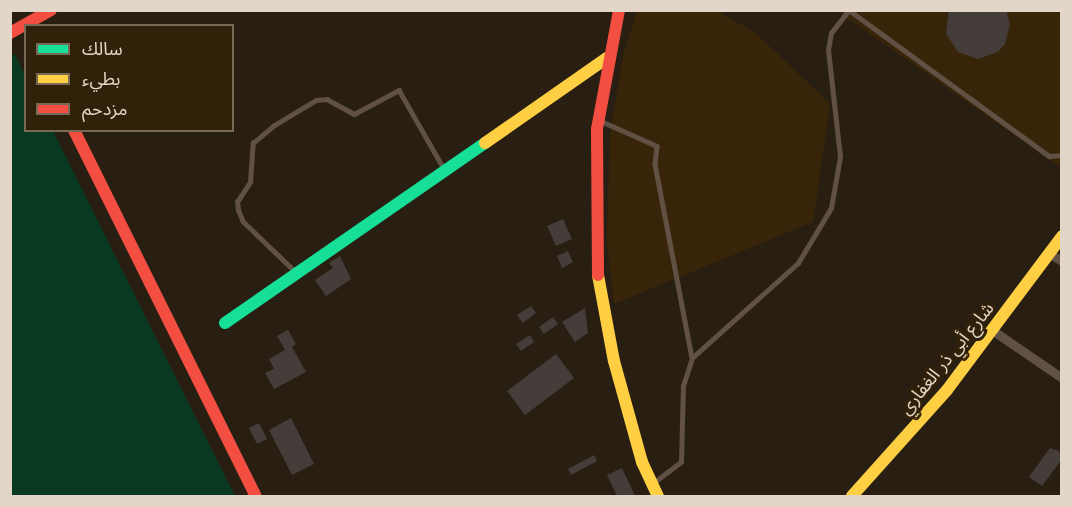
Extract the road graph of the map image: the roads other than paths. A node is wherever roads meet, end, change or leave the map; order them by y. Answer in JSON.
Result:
{"nodes":[{"id":1,"x":51,"y":10,"type":"edge"},
{"id":2,"x":619,"y":10,"type":"edge"},
{"id":3,"x":849,"y":11,"type":"edge"},
{"id":4,"x":31,"y":24,"type":"edge"},
{"id":5,"x":607,"y":58,"type":"junction"},
{"id":6,"x":598,"y":120,"type":"junction"},
{"id":7,"x":75,"y":132,"type":"edge"},
{"id":8,"x":1062,"y":155,"type":"edge"},
{"id":9,"x":446,"y":171,"type":"junction"},
{"id":10,"x":1062,"y":236,"type":"edge"},
{"id":11,"x":1050,"y":254,"type":"junction"},
{"id":12,"x":1062,"y":261,"type":"edge"},
{"id":13,"x":295,"y":272,"type":"junction"},
{"id":14,"x":225,"y":322,"type":"dead end"},
{"id":15,"x":992,"y":330,"type":"junction"},
{"id":16,"x":692,"y":358,"type":"junction"},
{"id":17,"x":1062,"y":378,"type":"edge"},
{"id":18,"x":652,"y":484,"type":"junction"},
{"id":19,"x":256,"y":496,"type":"edge"},
{"id":20,"x":658,"y":496,"type":"edge"},
{"id":21,"x":852,"y":496,"type":"edge"}],
"edges":[{"from":1,"to":4,"type":"main road"},
{"from":2,"to":5,"type":"main road"},
{"from":3,"to":8,"type":"lane"},
{"from":3,"to":16,"type":"lane"},
{"from":5,"to":6,"type":"main road"},
{"from":5,"to":9,"type":"main road"},
{"from":6,"to":16,"type":"lane"},
{"from":6,"to":18,"type":"main road"},
{"from":7,"to":19,"type":"main road"},
{"from":9,"to":13,"type":"main road"},
{"from":9,"to":13,"type":"lane"},
{"from":10,"to":11,"type":"main road","name":"شارع أبي ذر الغفاري"},
{"from":11,"to":12,"type":"street"},
{"from":11,"to":15,"type":"main road","name":"شارع أبي ذر الغفاري"},
{"from":13,"to":14,"type":"main road"},
{"from":15,"to":17,"type":"street"},
{"from":15,"to":21,"type":"main road","name":"شارع أبي ذر الغفاري"},
{"from":16,"to":18,"type":"lane"},
{"from":18,"to":20,"type":"main road"}]}
